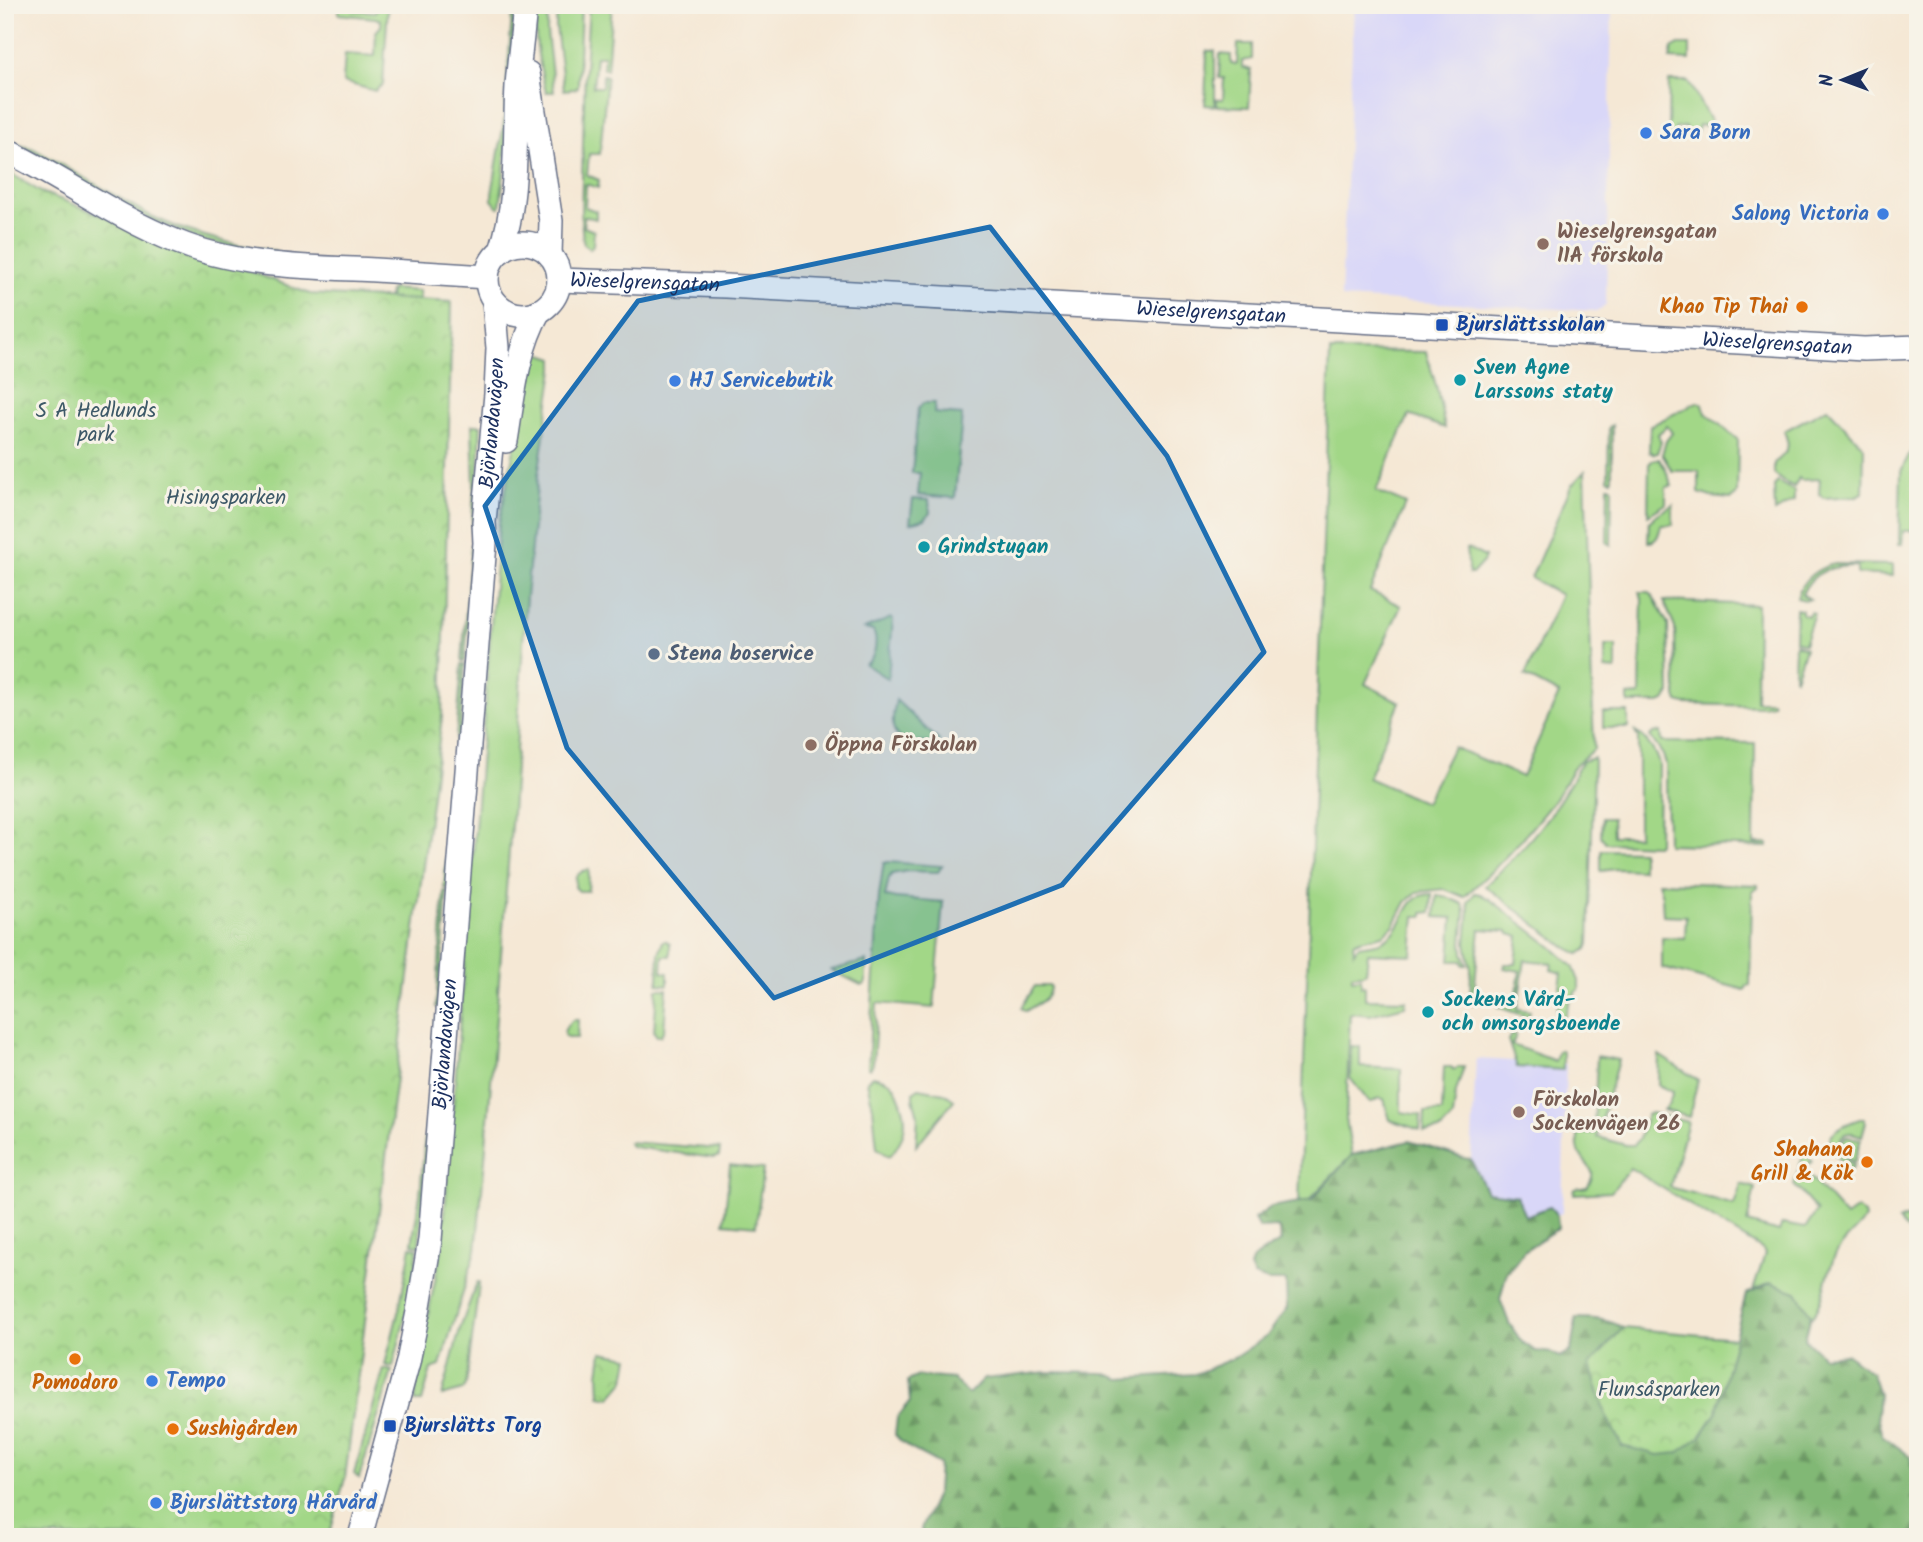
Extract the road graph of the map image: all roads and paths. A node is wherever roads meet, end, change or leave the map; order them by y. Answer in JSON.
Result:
{"nodes":[{"id":1,"x":525,"y":5,"type":"edge"},
{"id":2,"x":522,"y":42,"type":"junction"},
{"id":3,"x":5,"y":150,"type":"edge"},
{"id":4,"x":500,"y":251,"type":"junction"},
{"id":5,"x":550,"y":255,"type":"junction"},
{"id":6,"x":487,"y":277,"type":"junction"},
{"id":7,"x":559,"y":280,"type":"junction"},
{"id":8,"x":494,"y":301,"type":"junction"},
{"id":9,"x":539,"y":312,"type":"junction"},
{"id":10,"x":1918,"y":347,"type":"edge"},
{"id":11,"x":1864,"y":349,"type":"junction"},
{"id":12,"x":1918,"y":359,"type":"edge"},
{"id":13,"x":485,"y":543,"type":"junction"},
{"id":14,"x":360,"y":1537,"type":"edge"}],
"edges":[{"from":1,"to":2,"type":"street"},
{"from":2,"to":4,"type":"street"},
{"from":2,"to":5,"type":"street"},
{"from":3,"to":6,"type":"street"},
{"from":4,"to":5,"type":"street"},
{"from":4,"to":6,"type":"street"},
{"from":5,"to":7,"type":"street"},
{"from":6,"to":8,"type":"street","name":"Björlandavägen"},
{"from":7,"to":9,"type":"street","name":"Björlandavägen"},
{"from":7,"to":11,"type":"street","name":"Wieselgrensgatan"},
{"from":8,"to":9,"type":"street"},
{"from":8,"to":13,"type":"street","name":"Björlandavägen"},
{"from":9,"to":13,"type":"street","name":"Björlandavägen"},
{"from":10,"to":11,"type":"street","name":"Wieselgrensgatan"},
{"from":11,"to":12,"type":"street","name":"Wieselgrensgatan"},
{"from":13,"to":14,"type":"street","name":"Björlandavägen"}]}
